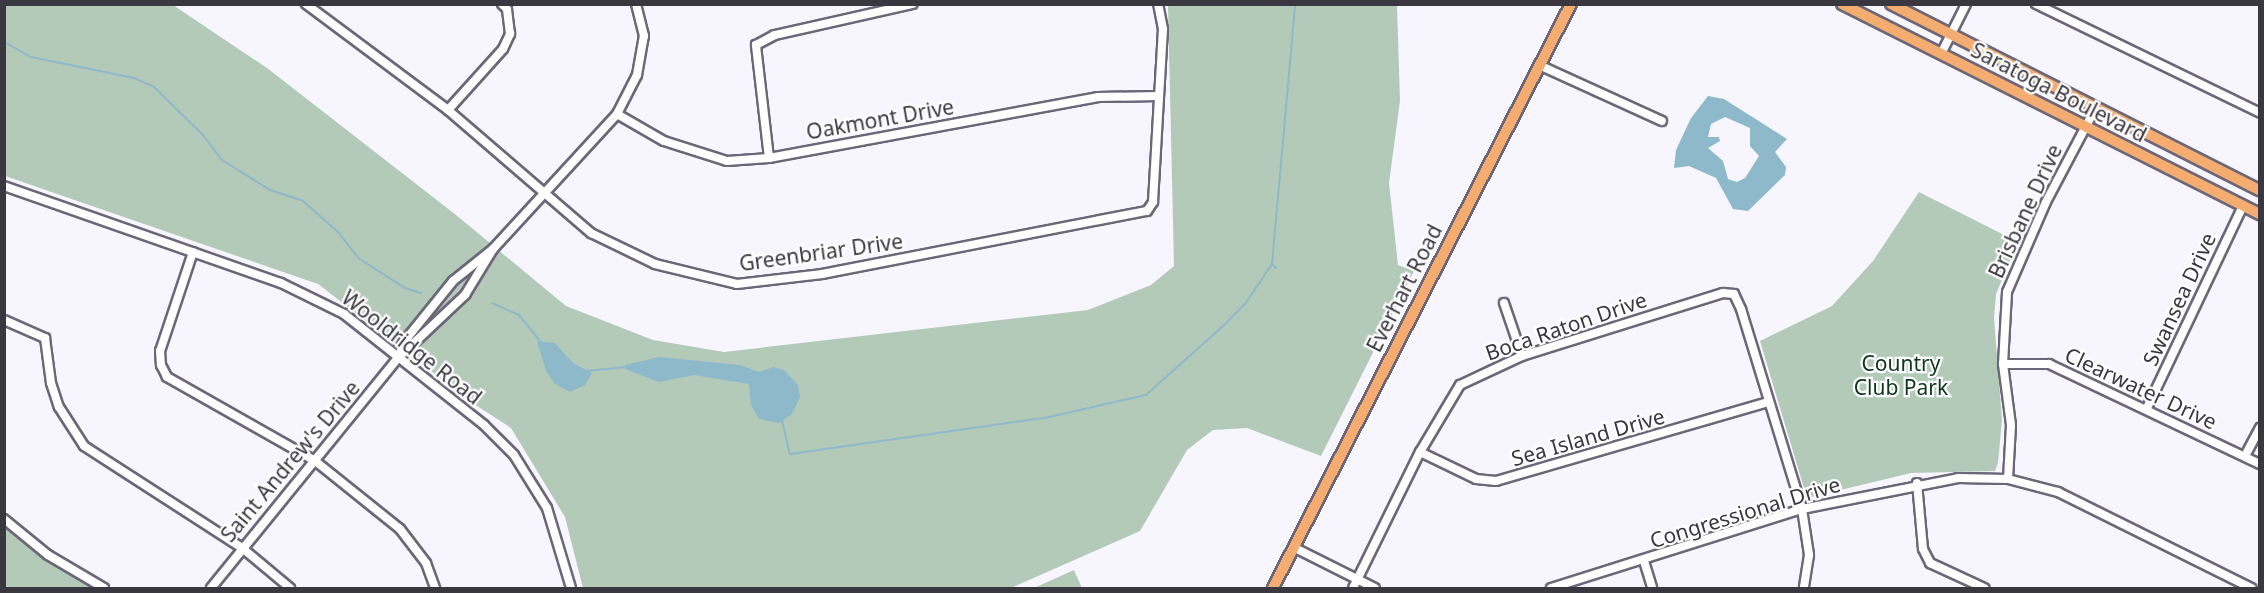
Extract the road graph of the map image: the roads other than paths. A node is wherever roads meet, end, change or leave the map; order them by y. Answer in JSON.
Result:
{"nodes":[{"id":1,"x":306,"y":4,"type":"edge"},
{"id":2,"x":502,"y":4,"type":"edge"},
{"id":3,"x":636,"y":4,"type":"edge"},
{"id":4,"x":913,"y":4,"type":"edge"},
{"id":5,"x":1158,"y":4,"type":"edge"},
{"id":6,"x":1571,"y":4,"type":"edge"},
{"id":7,"x":1842,"y":4,"type":"edge"},
{"id":8,"x":1892,"y":4,"type":"edge"},
{"id":9,"x":1966,"y":4,"type":"edge"},
{"id":10,"x":2036,"y":4,"type":"edge"},
{"id":11,"x":1952,"y":35,"type":"junction"},
{"id":12,"x":1941,"y":54,"type":"junction"},
{"id":13,"x":1539,"y":65,"type":"junction"},
{"id":14,"x":1159,"y":96,"type":"junction"},
{"id":15,"x":2096,"y":107,"type":"junction"},
{"id":16,"x":448,"y":110,"type":"junction"},
{"id":17,"x":2259,"y":113,"type":"edge"},
{"id":18,"x":617,"y":114,"type":"junction"},
{"id":19,"x":1662,"y":121,"type":"dead end"},
{"id":20,"x":2085,"y":127,"type":"junction"},
{"id":21,"x":769,"y":158,"type":"junction"},
{"id":22,"x":4,"y":186,"type":"edge"},
{"id":23,"x":2259,"y":190,"type":"edge"},
{"id":24,"x":544,"y":194,"type":"junction"},
{"id":25,"x":2243,"y":206,"type":"junction"},
{"id":26,"x":2259,"y":214,"type":"edge"},
{"id":27,"x":494,"y":249,"type":"junction"},
{"id":28,"x":193,"y":252,"type":"junction"},
{"id":29,"x":1504,"y":303,"type":"dead end"},
{"id":30,"x":4,"y":321,"type":"edge"},
{"id":31,"x":1522,"y":356,"type":"junction"},
{"id":32,"x":399,"y":357,"type":"junction"},
{"id":33,"x":2003,"y":364,"type":"junction"},
{"id":34,"x":1768,"y":402,"type":"junction"},
{"id":35,"x":2147,"y":408,"type":"junction"},
{"id":36,"x":2259,"y":428,"type":"edge"},
{"id":37,"x":1420,"y":452,"type":"junction"},
{"id":38,"x":2245,"y":456,"type":"junction"},
{"id":39,"x":314,"y":460,"type":"junction"},
{"id":40,"x":2259,"y":464,"type":"edge"},
{"id":41,"x":2008,"y":479,"type":"junction"},
{"id":42,"x":1917,"y":483,"type":"junction"},
{"id":43,"x":1802,"y":509,"type":"junction"},
{"id":44,"x":4,"y":519,"type":"edge"},
{"id":45,"x":241,"y":547,"type":"junction"},
{"id":46,"x":1295,"y":548,"type":"junction"},
{"id":47,"x":1644,"y":561,"type":"junction"},
{"id":48,"x":1358,"y":580,"type":"junction"},
{"id":49,"x":104,"y":588,"type":"edge"},
{"id":50,"x":211,"y":588,"type":"edge"},
{"id":51,"x":290,"y":588,"type":"edge"},
{"id":52,"x":435,"y":588,"type":"edge"},
{"id":53,"x":571,"y":588,"type":"edge"},
{"id":54,"x":1273,"y":588,"type":"edge"},
{"id":55,"x":1353,"y":588,"type":"edge"},
{"id":56,"x":1375,"y":588,"type":"edge"},
{"id":57,"x":1551,"y":588,"type":"edge"},
{"id":58,"x":1652,"y":588,"type":"edge"},
{"id":59,"x":1804,"y":588,"type":"edge"},
{"id":60,"x":1984,"y":588,"type":"edge"},
{"id":61,"x":2251,"y":588,"type":"edge"}],
"edges":[{"from":1,"to":16,"type":"street","name":"Greenbriar Drive"},
{"from":2,"to":16,"type":"street"},
{"from":3,"to":18,"type":"street","name":"Saint Andrew's Drive"},
{"from":4,"to":21,"type":"street"},
{"from":5,"to":14,"type":"street","name":"Greenbriar Drive"},
{"from":6,"to":13,"type":"main road","name":"Everhart Road"},
{"from":7,"to":12,"type":"main road","name":"Saratoga Boulevard"},
{"from":8,"to":11,"type":"main road","name":"Saratoga Boulevard"},
{"from":9,"to":11,"type":"street"},
{"from":10,"to":17,"type":"street"},
{"from":11,"to":12,"type":"street"},
{"from":11,"to":15,"type":"main road","name":"Saratoga Boulevard"},
{"from":12,"to":20,"type":"main road","name":"Saratoga Boulevard"},
{"from":13,"to":19,"type":"street"},
{"from":13,"to":46,"type":"main road","name":"Everhart Road"},
{"from":14,"to":21,"type":"street","name":"Oakmont Drive"},
{"from":14,"to":24,"type":"street","name":"Greenbriar Drive"},
{"from":15,"to":20,"type":"street","name":"Brisbane Drive"},
{"from":15,"to":23,"type":"main road","name":"Saratoga Boulevard"},
{"from":16,"to":24,"type":"street","name":"Greenbriar Drive"},
{"from":18,"to":21,"type":"street","name":"Oakmont Drive"},
{"from":18,"to":24,"type":"street","name":"Saint Andrew's Drive"},
{"from":20,"to":25,"type":"main road","name":"Saratoga Boulevard"},
{"from":20,"to":33,"type":"street","name":"Brisbane Drive"},
{"from":22,"to":28,"type":"street","name":"Wooldridge Road"},
{"from":24,"to":27,"type":"street","name":"Saint Andrew's Drive"},
{"from":25,"to":26,"type":"main road","name":"Saratoga Boulevard"},
{"from":25,"to":35,"type":"street","name":"Swansea Drive"},
{"from":27,"to":32,"type":"street","name":"Saint Andrew's Drive"},
{"from":27,"to":32,"type":"street","name":"Saint Andrew's Drive"},
{"from":28,"to":32,"type":"street","name":"Wooldridge Road"},
{"from":28,"to":39,"type":"street"},
{"from":29,"to":31,"type":"street"},
{"from":30,"to":45,"type":"street"},
{"from":31,"to":34,"type":"street","name":"Boca Raton Drive"},
{"from":31,"to":37,"type":"street","name":"Boca Raton Drive"},
{"from":32,"to":39,"type":"street","name":"Saint Andrew's Drive"},
{"from":32,"to":53,"type":"street","name":"Wooldridge Road"},
{"from":33,"to":35,"type":"street","name":"Clearwater Drive"},
{"from":33,"to":41,"type":"street","name":"Brisbane Drive"},
{"from":34,"to":37,"type":"street","name":"Sea Island Drive"},
{"from":34,"to":43,"type":"street"},
{"from":35,"to":38,"type":"street","name":"Clearwater Drive"},
{"from":36,"to":38,"type":"street"},
{"from":37,"to":48,"type":"street","name":"Boca Raton Drive"},
{"from":38,"to":40,"type":"street","name":"Clearwater Drive"},
{"from":39,"to":45,"type":"street","name":"Saint Andrew's Drive"},
{"from":39,"to":52,"type":"street"},
{"from":41,"to":42,"type":"street","name":"Congressional Drive"},
{"from":41,"to":61,"type":"street","name":"Congressional Drive"},
{"from":42,"to":43,"type":"street","name":"Congressional Drive"},
{"from":42,"to":60,"type":"street"},
{"from":43,"to":47,"type":"street","name":"Congressional Drive"},
{"from":43,"to":59,"type":"street"},
{"from":44,"to":49,"type":"street"},
{"from":45,"to":50,"type":"street","name":"Saint Andrew's Drive"},
{"from":45,"to":51,"type":"street"},
{"from":46,"to":48,"type":"street"},
{"from":46,"to":54,"type":"main road","name":"Everhart Road"},
{"from":47,"to":57,"type":"street","name":"Congressional Drive"},
{"from":47,"to":58,"type":"street"},
{"from":48,"to":55,"type":"street","name":"Boca Raton Drive"},
{"from":48,"to":56,"type":"street"}]}
